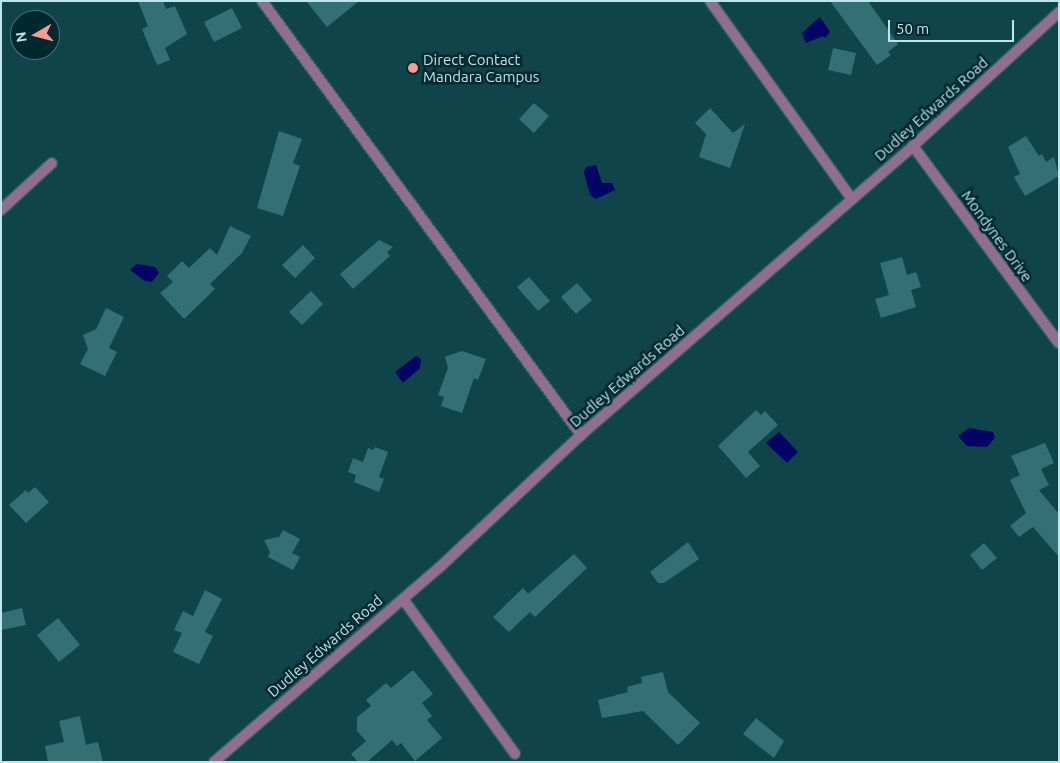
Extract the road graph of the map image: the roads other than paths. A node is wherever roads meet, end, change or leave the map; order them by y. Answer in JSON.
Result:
{"nodes":[{"id":1,"x":262,"y":1,"type":"edge"},
{"id":2,"x":710,"y":1,"type":"edge"},
{"id":3,"x":1059,"y":12,"type":"edge"},
{"id":4,"x":913,"y":146,"type":"junction"},
{"id":5,"x":52,"y":163,"type":"dead end"},
{"id":6,"x":852,"y":199,"type":"junction"},
{"id":7,"x":1,"y":210,"type":"edge"},
{"id":8,"x":1059,"y":343,"type":"edge"},
{"id":9,"x":581,"y":435,"type":"junction"},
{"id":10,"x":403,"y":599,"type":"junction"},
{"id":11,"x":515,"y":754,"type":"dead end"},
{"id":12,"x":214,"y":762,"type":"edge"}],
"edges":[{"from":1,"to":9,"type":"street"},
{"from":2,"to":6,"type":"street"},
{"from":3,"to":4,"type":"street","name":"Dudley Edwards Road"},
{"from":4,"to":6,"type":"street","name":"Dudley Edwards Road"},
{"from":4,"to":8,"type":"street","name":"Mondynes Drive"},
{"from":5,"to":7,"type":"street"},
{"from":6,"to":9,"type":"street","name":"Dudley Edwards Road"},
{"from":9,"to":10,"type":"street","name":"Dudley Edwards Road"},
{"from":10,"to":11,"type":"street"},
{"from":10,"to":12,"type":"street","name":"Dudley Edwards Road"}]}
